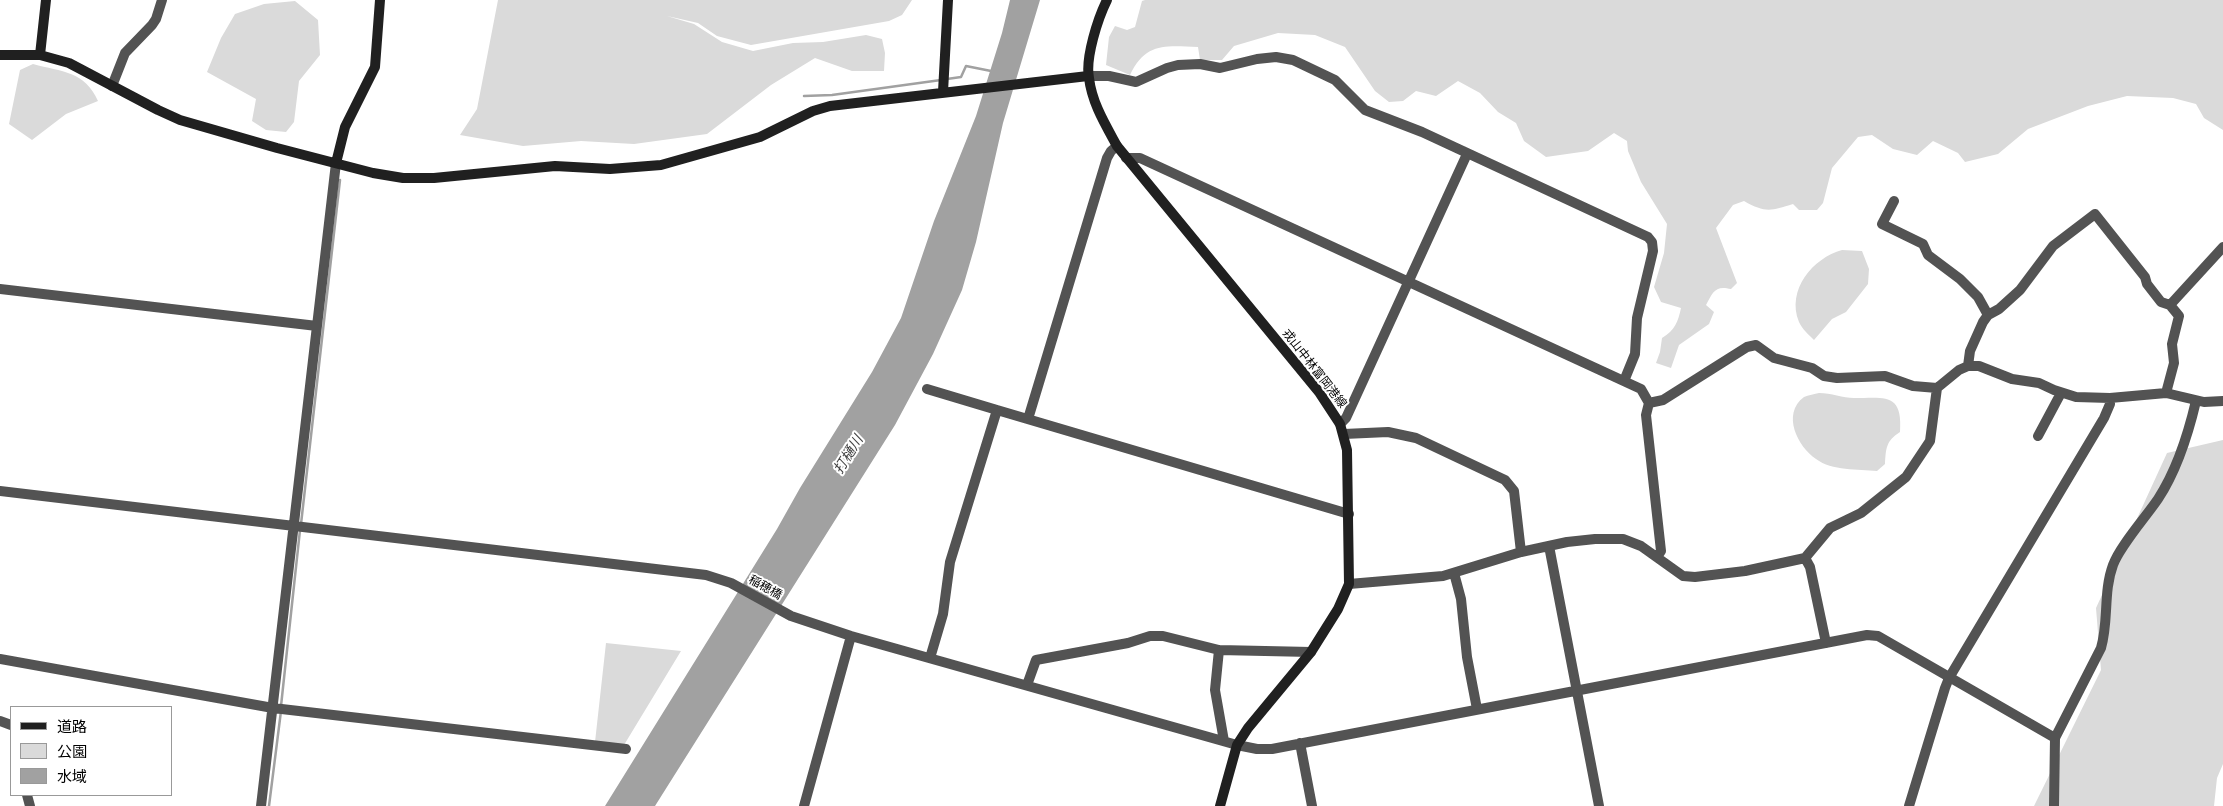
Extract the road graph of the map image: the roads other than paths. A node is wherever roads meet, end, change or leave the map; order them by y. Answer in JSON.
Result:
{"nodes":[{"id":1,"x":46,"y":0,"type":"edge"},
{"id":2,"x":162,"y":0,"type":"edge"},
{"id":3,"x":380,"y":0,"type":"edge"},
{"id":4,"x":948,"y":0,"type":"edge"},
{"id":5,"x":1107,"y":0,"type":"edge"},
{"id":6,"x":0,"y":55,"type":"edge"},
{"id":7,"x":40,"y":55,"type":"junction"},
{"id":8,"x":1088,"y":76,"type":"junction"},
{"id":9,"x":112,"y":86,"type":"junction"},
{"id":10,"x":942,"y":92,"type":"junction"},
{"id":11,"x":1117,"y":146,"type":"junction"},
{"id":12,"x":1467,"y":154,"type":"junction"},
{"id":13,"x":1126,"y":158,"type":"junction"},
{"id":14,"x":336,"y":163,"type":"junction"},
{"id":15,"x":1894,"y":201,"type":"dead end"},
{"id":16,"x":2223,"y":247,"type":"edge"},
{"id":17,"x":1409,"y":283,"type":"junction"},
{"id":18,"x":0,"y":288,"type":"edge"},
{"id":19,"x":2170,"y":305,"type":"junction"},
{"id":20,"x":1988,"y":315,"type":"junction"},
{"id":21,"x":316,"y":326,"type":"junction"},
{"id":22,"x":1968,"y":366,"type":"junction"},
{"id":23,"x":1624,"y":381,"type":"junction"},
{"id":24,"x":1937,"y":388,"type":"junction"},
{"id":25,"x":927,"y":389,"type":"dead end"},
{"id":26,"x":2062,"y":393,"type":"junction"},
{"id":27,"x":2166,"y":393,"type":"junction"},
{"id":28,"x":2110,"y":398,"type":"junction"},
{"id":29,"x":2196,"y":401,"type":"junction"},
{"id":30,"x":2223,"y":401,"type":"edge"},
{"id":31,"x":1649,"y":403,"type":"junction"},
{"id":32,"x":997,"y":410,"type":"junction"},
{"id":33,"x":1028,"y":419,"type":"junction"},
{"id":34,"x":1340,"y":424,"type":"junction"},
{"id":35,"x":1344,"y":434,"type":"junction"},
{"id":36,"x":2038,"y":436,"type":"dead end"},
{"id":37,"x":0,"y":491,"type":"edge"},
{"id":38,"x":1349,"y":514,"type":"junction"},
{"id":39,"x":294,"y":526,"type":"junction"},
{"id":40,"x":1549,"y":546,"type":"junction"},
{"id":41,"x":1521,"y":552,"type":"junction"},
{"id":42,"x":1657,"y":557,"type":"junction"},
{"id":43,"x":1805,"y":558,"type":"junction"},
{"id":44,"x":1454,"y":573,"type":"junction"},
{"id":45,"x":1349,"y":584,"type":"junction"},
{"id":46,"x":851,"y":636,"type":"junction"},
{"id":47,"x":1826,"y":642,"type":"junction"},
{"id":48,"x":1219,"y":650,"type":"junction"},
{"id":49,"x":1311,"y":652,"type":"junction"},
{"id":50,"x":930,"y":658,"type":"junction"},
{"id":51,"x":0,"y":659,"type":"edge"},
{"id":52,"x":1949,"y":678,"type":"junction"},
{"id":53,"x":1027,"y":685,"type":"junction"},
{"id":54,"x":1577,"y":691,"type":"junction"},
{"id":55,"x":273,"y":708,"type":"junction"},
{"id":56,"x":1477,"y":709,"type":"junction"},
{"id":57,"x":2055,"y":738,"type":"junction"},
{"id":58,"x":1224,"y":741,"type":"junction"},
{"id":59,"x":1300,"y":743,"type":"junction"},
{"id":60,"x":1237,"y":745,"type":"junction"},
{"id":61,"x":626,"y":749,"type":"dead end"},
{"id":62,"x":261,"y":806,"type":"edge"},
{"id":63,"x":804,"y":806,"type":"edge"},
{"id":64,"x":1220,"y":806,"type":"edge"},
{"id":65,"x":1312,"y":806,"type":"edge"},
{"id":66,"x":1599,"y":806,"type":"edge"},
{"id":67,"x":1909,"y":806,"type":"edge"},
{"id":68,"x":2054,"y":806,"type":"edge"}],
"edges":[{"from":1,"to":7,"type":"street"},
{"from":2,"to":9,"type":"street"},
{"from":3,"to":14,"type":"street"},
{"from":4,"to":10,"type":"street"},
{"from":5,"to":8,"type":"street","name":"戎山中林富岡港線"},
{"from":6,"to":7,"type":"street"},
{"from":7,"to":9,"type":"street"},
{"from":8,"to":10,"type":"street"},
{"from":8,"to":11,"type":"street","name":"戎山中林富岡港線"},
{"from":8,"to":12,"type":"street"},
{"from":9,"to":14,"type":"street"},
{"from":10,"to":14,"type":"street"},
{"from":11,"to":13,"type":"street","name":"戎山中林富岡港線"},
{"from":11,"to":33,"type":"street"},
{"from":12,"to":17,"type":"street"},
{"from":12,"to":23,"type":"street"},
{"from":13,"to":17,"type":"street"},
{"from":13,"to":34,"type":"street","name":"戎山中林富岡港線"},
{"from":14,"to":21,"type":"street"},
{"from":15,"to":20,"type":"street"},
{"from":16,"to":19,"type":"street"},
{"from":17,"to":23,"type":"street"},
{"from":17,"to":34,"type":"street"},
{"from":18,"to":21,"type":"street"},
{"from":19,"to":20,"type":"street"},
{"from":19,"to":27,"type":"street"},
{"from":20,"to":22,"type":"street"},
{"from":21,"to":39,"type":"street"},
{"from":22,"to":24,"type":"street"},
{"from":22,"to":26,"type":"street"},
{"from":23,"to":31,"type":"street"},
{"from":24,"to":31,"type":"street"},
{"from":24,"to":43,"type":"street"},
{"from":25,"to":32,"type":"street"},
{"from":26,"to":28,"type":"street"},
{"from":26,"to":36,"type":"street"},
{"from":27,"to":28,"type":"street"},
{"from":27,"to":29,"type":"street"},
{"from":28,"to":52,"type":"street"},
{"from":29,"to":30,"type":"street"},
{"from":29,"to":57,"type":"street"},
{"from":31,"to":42,"type":"street"},
{"from":32,"to":33,"type":"street"},
{"from":32,"to":50,"type":"street"},
{"from":33,"to":38,"type":"street"},
{"from":34,"to":35,"type":"street","name":"戎山中林富岡港線"},
{"from":35,"to":38,"type":"street","name":"戎山中林富岡港線"},
{"from":35,"to":41,"type":"street"},
{"from":37,"to":39,"type":"street","name":"稲穂橋"},
{"from":38,"to":45,"type":"street","name":"戎山中林富岡港線"},
{"from":39,"to":46,"type":"street","name":"稲穂橋"},
{"from":39,"to":55,"type":"street"},
{"from":40,"to":41,"type":"street"},
{"from":40,"to":42,"type":"street"},
{"from":40,"to":54,"type":"street"},
{"from":41,"to":44,"type":"street"},
{"from":42,"to":43,"type":"street"},
{"from":43,"to":47,"type":"street"},
{"from":44,"to":45,"type":"street"},
{"from":44,"to":56,"type":"street"},
{"from":45,"to":49,"type":"street","name":"戎山中林富岡港線"},
{"from":46,"to":50,"type":"street","name":"稲穂橋"},
{"from":46,"to":63,"type":"street"},
{"from":47,"to":52,"type":"street","name":"稲穂橋"},
{"from":47,"to":54,"type":"street","name":"稲穂橋"},
{"from":48,"to":49,"type":"street"},
{"from":48,"to":53,"type":"street"},
{"from":48,"to":58,"type":"street"},
{"from":49,"to":60,"type":"street","name":"戎山中林富岡港線"},
{"from":50,"to":53,"type":"street","name":"稲穂橋"},
{"from":51,"to":55,"type":"street"},
{"from":52,"to":57,"type":"street","name":"稲穂橋"},
{"from":52,"to":67,"type":"street"},
{"from":53,"to":58,"type":"street","name":"稲穂橋"},
{"from":54,"to":56,"type":"street","name":"稲穂橋"},
{"from":54,"to":66,"type":"street"},
{"from":55,"to":61,"type":"street"},
{"from":55,"to":62,"type":"street"},
{"from":56,"to":59,"type":"street","name":"稲穂橋"},
{"from":57,"to":68,"type":"street"},
{"from":58,"to":60,"type":"street","name":"稲穂橋"},
{"from":59,"to":60,"type":"street","name":"稲穂橋"},
{"from":59,"to":65,"type":"street"},
{"from":60,"to":64,"type":"street","name":"戎山中林富岡港線"}]}
